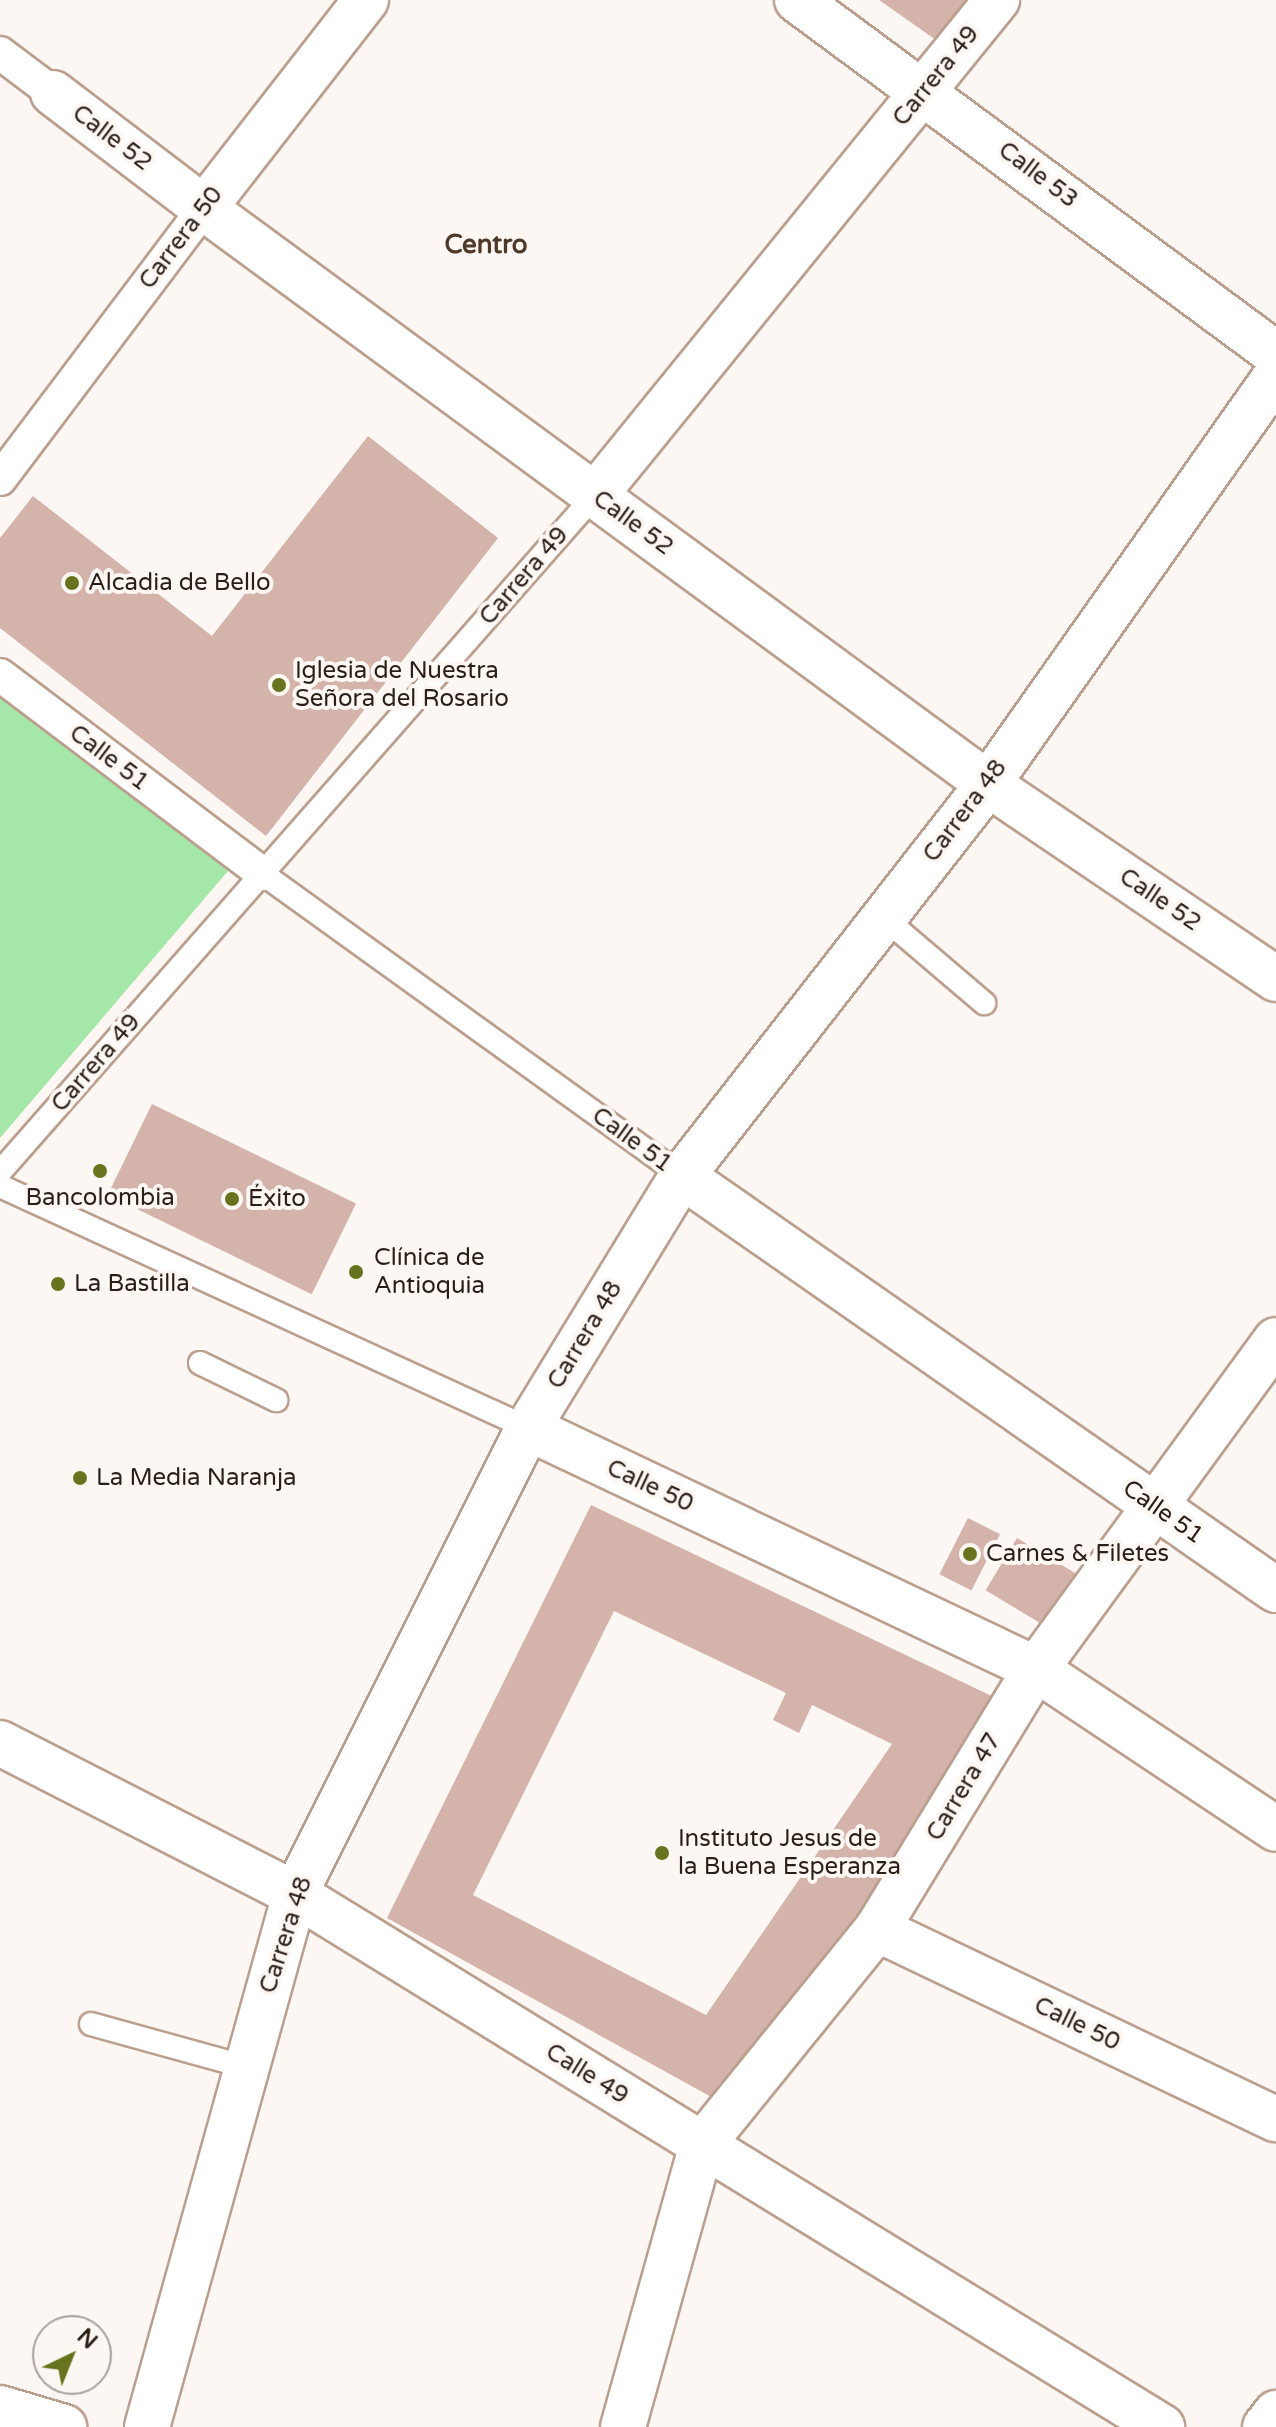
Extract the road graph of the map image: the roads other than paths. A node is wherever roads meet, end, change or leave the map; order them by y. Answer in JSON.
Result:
{"nodes":[{"id":1,"x":366,"y":0,"type":"edge"},
{"id":2,"x":797,"y":0,"type":"edge"},
{"id":3,"x":997,"y":0,"type":"edge"},
{"id":4,"x":0,"y":53,"type":"edge"},
{"id":5,"x":925,"y":90,"type":"junction"},
{"id":6,"x":53,"y":93,"type":"joint"},
{"id":7,"x":204,"y":208,"type":"junction"},
{"id":8,"x":1276,"y":354,"type":"edge"},
{"id":9,"x":1276,"y":376,"type":"edge"},
{"id":10,"x":0,"y":479,"type":"edge"},
{"id":11,"x":595,"y":495,"type":"junction"},
{"id":12,"x":0,"y":675,"type":"edge"},
{"id":13,"x":988,"y":784,"type":"junction"},
{"id":14,"x":263,"y":874,"type":"junction"},
{"id":15,"x":883,"y":917,"type":"junction"},
{"id":16,"x":1276,"y":979,"type":"edge"},
{"id":17,"x":984,"y":1003,"type":"dead end"},
{"id":18,"x":0,"y":1172,"type":"edge"},
{"id":19,"x":682,"y":1176,"type":"junction"},
{"id":20,"x":0,"y":1186,"type":"edge"},
{"id":21,"x":1276,"y":1340,"type":"edge"},
{"id":22,"x":200,"y":1363,"type":"dead end"},
{"id":23,"x":276,"y":1400,"type":"dead end"},
{"id":24,"x":528,"y":1428,"type":"junction"},
{"id":25,"x":1154,"y":1506,"type":"junction"},
{"id":26,"x":1276,"y":1590,"type":"edge"},
{"id":27,"x":1036,"y":1669,"type":"junction"},
{"id":28,"x":0,"y":1743,"type":"edge"},
{"id":29,"x":1276,"y":1829,"type":"edge"},
{"id":30,"x":295,"y":1894,"type":"junction"},
{"id":31,"x":877,"y":1929,"type":"junction"},
{"id":32,"x":91,"y":2024,"type":"dead end"},
{"id":33,"x":246,"y":2067,"type":"junction"},
{"id":34,"x":1276,"y":2119,"type":"edge"},
{"id":35,"x":702,"y":2145,"type":"junction"},
{"id":36,"x":0,"y":2408,"type":"edge"},
{"id":37,"x":1276,"y":2413,"type":"edge"},
{"id":38,"x":64,"y":2427,"type":"edge"},
{"id":39,"x":147,"y":2427,"type":"edge"},
{"id":40,"x":623,"y":2427,"type":"edge"},
{"id":41,"x":1162,"y":2427,"type":"edge"},
{"id":42,"x":1265,"y":2427,"type":"edge"}],
"edges":[{"from":1,"to":7,"type":"street","name":"Carrera 50"},
{"from":2,"to":5,"type":"street","name":"Calle 53"},
{"from":3,"to":5,"type":"street","name":"Carrera 49"},
{"from":4,"to":6,"type":"street","name":"Calle 52"},
{"from":5,"to":8,"type":"street","name":"Calle 53"},
{"from":5,"to":11,"type":"street","name":"Carrera 49"},
{"from":6,"to":7,"type":"street","name":"Calle 52"},
{"from":7,"to":10,"type":"street","name":"Carrera 50"},
{"from":7,"to":11,"type":"street","name":"Calle 52"},
{"from":9,"to":13,"type":"street","name":"Carrera 48"},
{"from":11,"to":13,"type":"street","name":"Calle 52"},
{"from":11,"to":14,"type":"lane","name":"Carrera 49"},
{"from":12,"to":14,"type":"street","name":"Calle 51"},
{"from":13,"to":15,"type":"street","name":"Carrera 48"},
{"from":13,"to":16,"type":"street","name":"Calle 52"},
{"from":14,"to":18,"type":"lane","name":"Carrera 49"},
{"from":14,"to":19,"type":"lane","name":"Calle 51"},
{"from":15,"to":17,"type":"lane"},
{"from":15,"to":19,"type":"street","name":"Carrera 48"},
{"from":19,"to":24,"type":"street","name":"Carrera 48"},
{"from":19,"to":25,"type":"street","name":"Calle 51"},
{"from":20,"to":24,"type":"lane","name":"Calle 50"},
{"from":21,"to":25,"type":"street","name":"Carrera 47"},
{"from":22,"to":23,"type":"lane"},
{"from":24,"to":27,"type":"street","name":"Calle 50"},
{"from":24,"to":30,"type":"street","name":"Carrera 48"},
{"from":25,"to":26,"type":"street","name":"Calle 51"},
{"from":25,"to":27,"type":"street","name":"Carrera 47"},
{"from":27,"to":29,"type":"street","name":"Calle 50"},
{"from":27,"to":31,"type":"street","name":"Carrera 47"},
{"from":28,"to":30,"type":"street","name":"Calle 49"},
{"from":30,"to":33,"type":"street","name":"Carrera 48"},
{"from":30,"to":35,"type":"street","name":"Calle 49"},
{"from":31,"to":34,"type":"street","name":"Calle 50"},
{"from":31,"to":35,"type":"street","name":"Carrera 47"},
{"from":32,"to":33,"type":"lane"},
{"from":33,"to":39,"type":"street","name":"Carrera 48"},
{"from":35,"to":40,"type":"street","name":"Carrera 47"},
{"from":35,"to":41,"type":"street","name":"Calle 49"},
{"from":36,"to":38,"type":"street"},
{"from":37,"to":42,"type":"street"}]}
